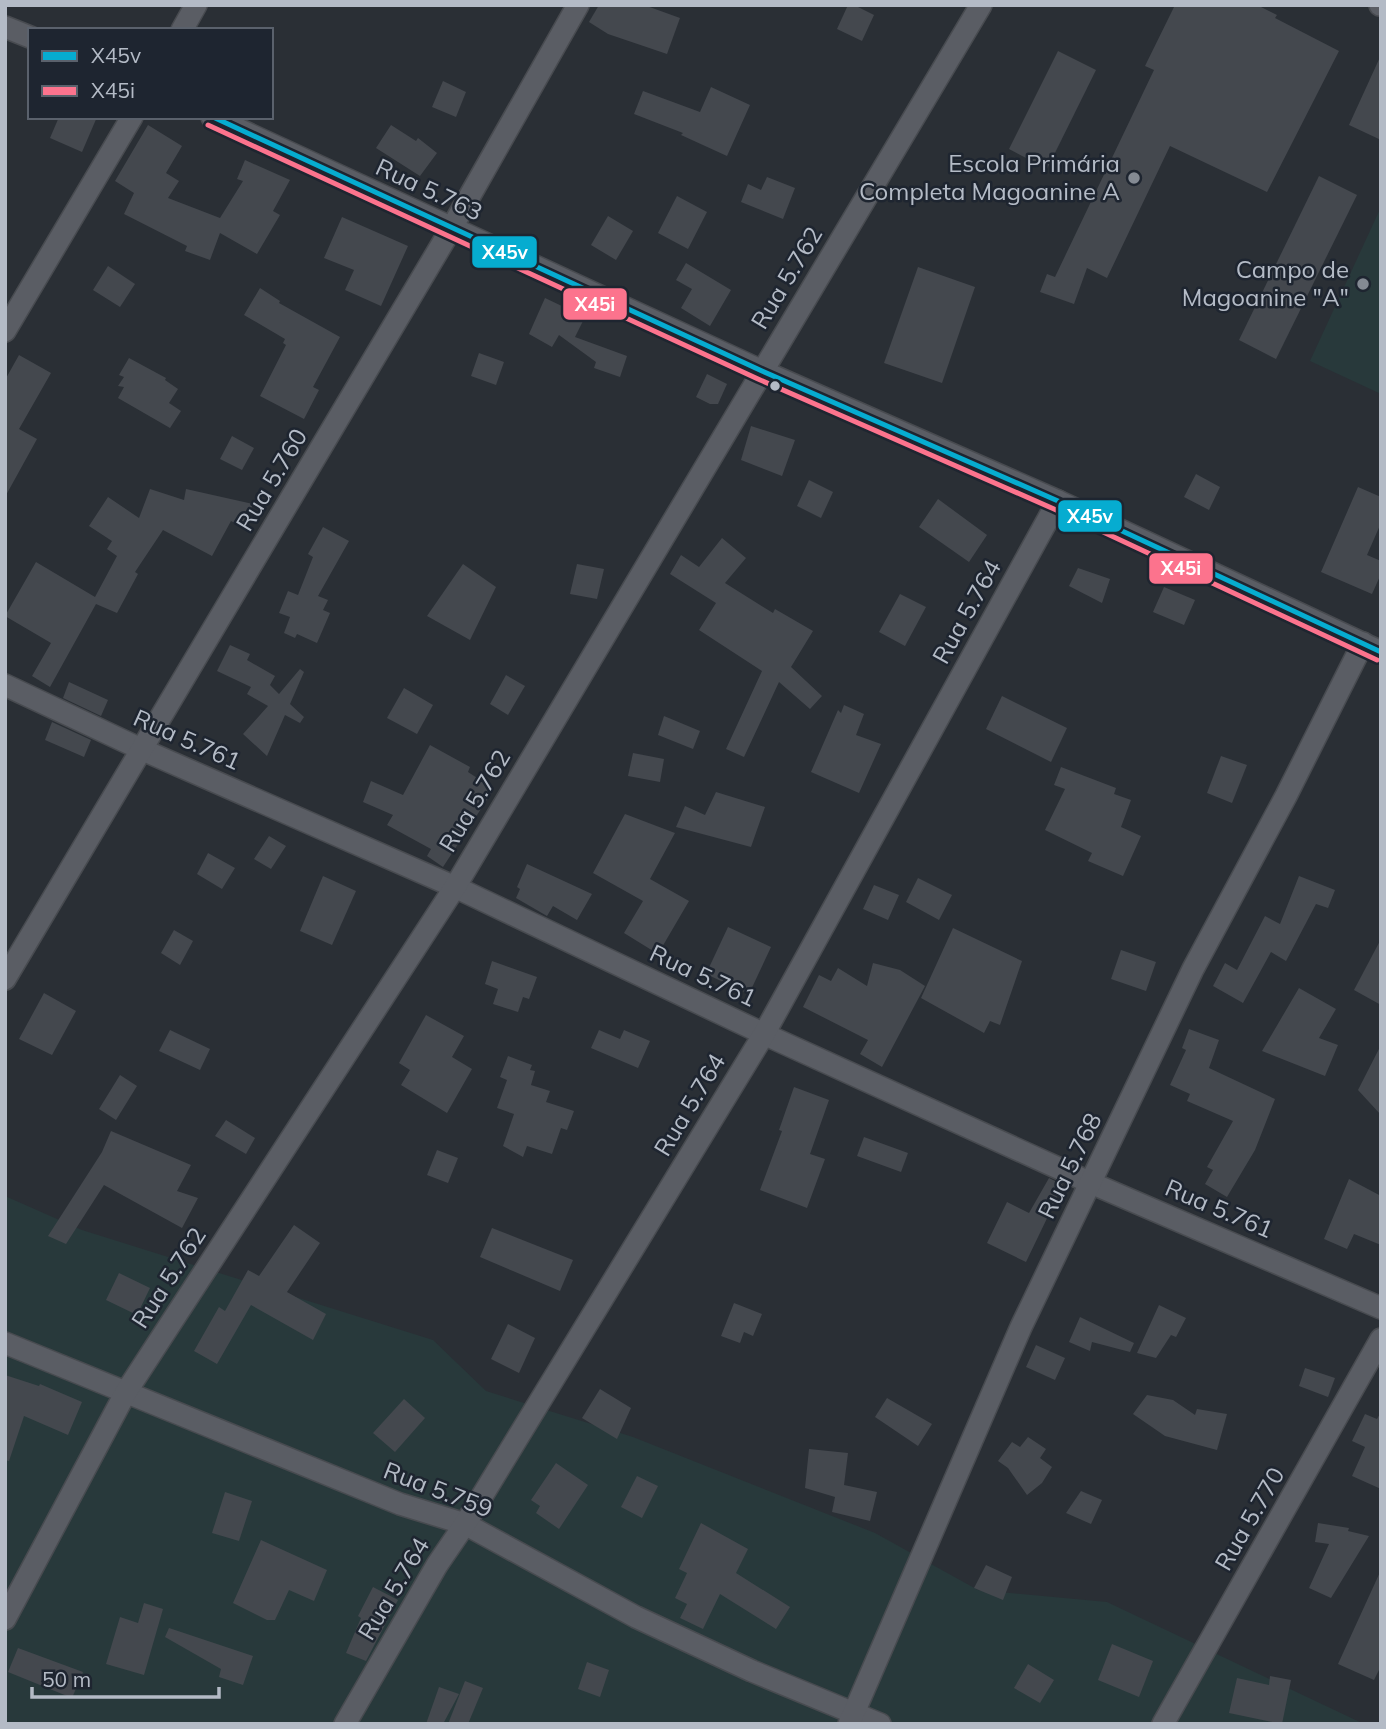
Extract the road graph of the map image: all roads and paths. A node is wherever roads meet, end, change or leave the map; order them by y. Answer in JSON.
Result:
{"nodes":[{"id":1,"x":196,"y":5,"type":"edge"},
{"id":2,"x":578,"y":5,"type":"edge"},
{"id":3,"x":981,"y":5,"type":"edge"},
{"id":4,"x":5,"y":27,"type":"edge"},
{"id":5,"x":183,"y":28,"type":"edge"},
{"id":6,"x":28,"y":36,"type":"edge"},
{"id":7,"x":131,"y":119,"type":"edge"},
{"id":8,"x":216,"y":119,"type":"edge"},
{"id":9,"x":451,"y":229,"type":"junction"},
{"id":10,"x":5,"y":331,"type":"edge"},
{"id":11,"x":770,"y":374,"type":"junction"},
{"id":12,"x":1058,"y":501,"type":"junction"},
{"id":13,"x":1372,"y":647,"type":"edge"},
{"id":14,"x":5,"y":685,"type":"edge"},
{"id":15,"x":143,"y":750,"type":"junction"},
{"id":16,"x":455,"y":887,"type":"junction"},
{"id":17,"x":5,"y":979,"type":"edge"},
{"id":18,"x":764,"y":1034,"type":"junction"},
{"id":19,"x":1091,"y":1182,"type":"junction"},
{"id":20,"x":1381,"y":1308,"type":"edge"},
{"id":21,"x":1381,"y":1339,"type":"edge"},
{"id":22,"x":5,"y":1343,"type":"edge"},
{"id":23,"x":126,"y":1392,"type":"junction"},
{"id":24,"x":465,"y":1524,"type":"junction"},
{"id":25,"x":5,"y":1619,"type":"edge"},
{"id":26,"x":851,"y":1718,"type":"edge"},
{"id":27,"x":345,"y":1724,"type":"edge"},
{"id":28,"x":880,"y":1724,"type":"edge"},
{"id":29,"x":1163,"y":1724,"type":"edge"}],
"edges":[{"from":1,"to":5,"type":"street"},
{"from":2,"to":9,"type":"street","name":"Rua 5.760"},
{"from":3,"to":11,"type":"street","name":"Rua 5.762"},
{"from":4,"to":6,"type":"street"},
{"from":7,"to":10,"type":"street"},
{"from":8,"to":9,"type":"street","name":"Rua 5.763"},
{"from":9,"to":11,"type":"street","name":"Rua 5.763"},
{"from":9,"to":15,"type":"street","name":"Rua 5.760"},
{"from":11,"to":12,"type":"street","name":"Rua 5.763"},
{"from":11,"to":16,"type":"street","name":"Rua 5.762"},
{"from":12,"to":13,"type":"street","name":"Rua 5.763"},
{"from":12,"to":18,"type":"street","name":"Rua 5.764"},
{"from":13,"to":19,"type":"street","name":"Rua 5.768"},
{"from":14,"to":15,"type":"street","name":"Rua 5.761"},
{"from":15,"to":16,"type":"street","name":"Rua 5.761"},
{"from":15,"to":17,"type":"street","name":"Rua 5.760"},
{"from":16,"to":18,"type":"street","name":"Rua 5.761"},
{"from":16,"to":23,"type":"street","name":"Rua 5.762"},
{"from":18,"to":19,"type":"street","name":"Rua 5.761"},
{"from":18,"to":24,"type":"street","name":"Rua 5.764"},
{"from":19,"to":20,"type":"street","name":"Rua 5.761"},
{"from":19,"to":26,"type":"street","name":"Rua 5.768"},
{"from":21,"to":29,"type":"street","name":"Rua 5.770"},
{"from":22,"to":23,"type":"street","name":"Rua 5.759"},
{"from":23,"to":24,"type":"street","name":"Rua 5.759"},
{"from":23,"to":25,"type":"street","name":"Rua 5.762"},
{"from":24,"to":26,"type":"street","name":"Rua 5.759"},
{"from":24,"to":27,"type":"street","name":"Rua 5.764"},
{"from":26,"to":28,"type":"street","name":"Rua 5.759"}]}
